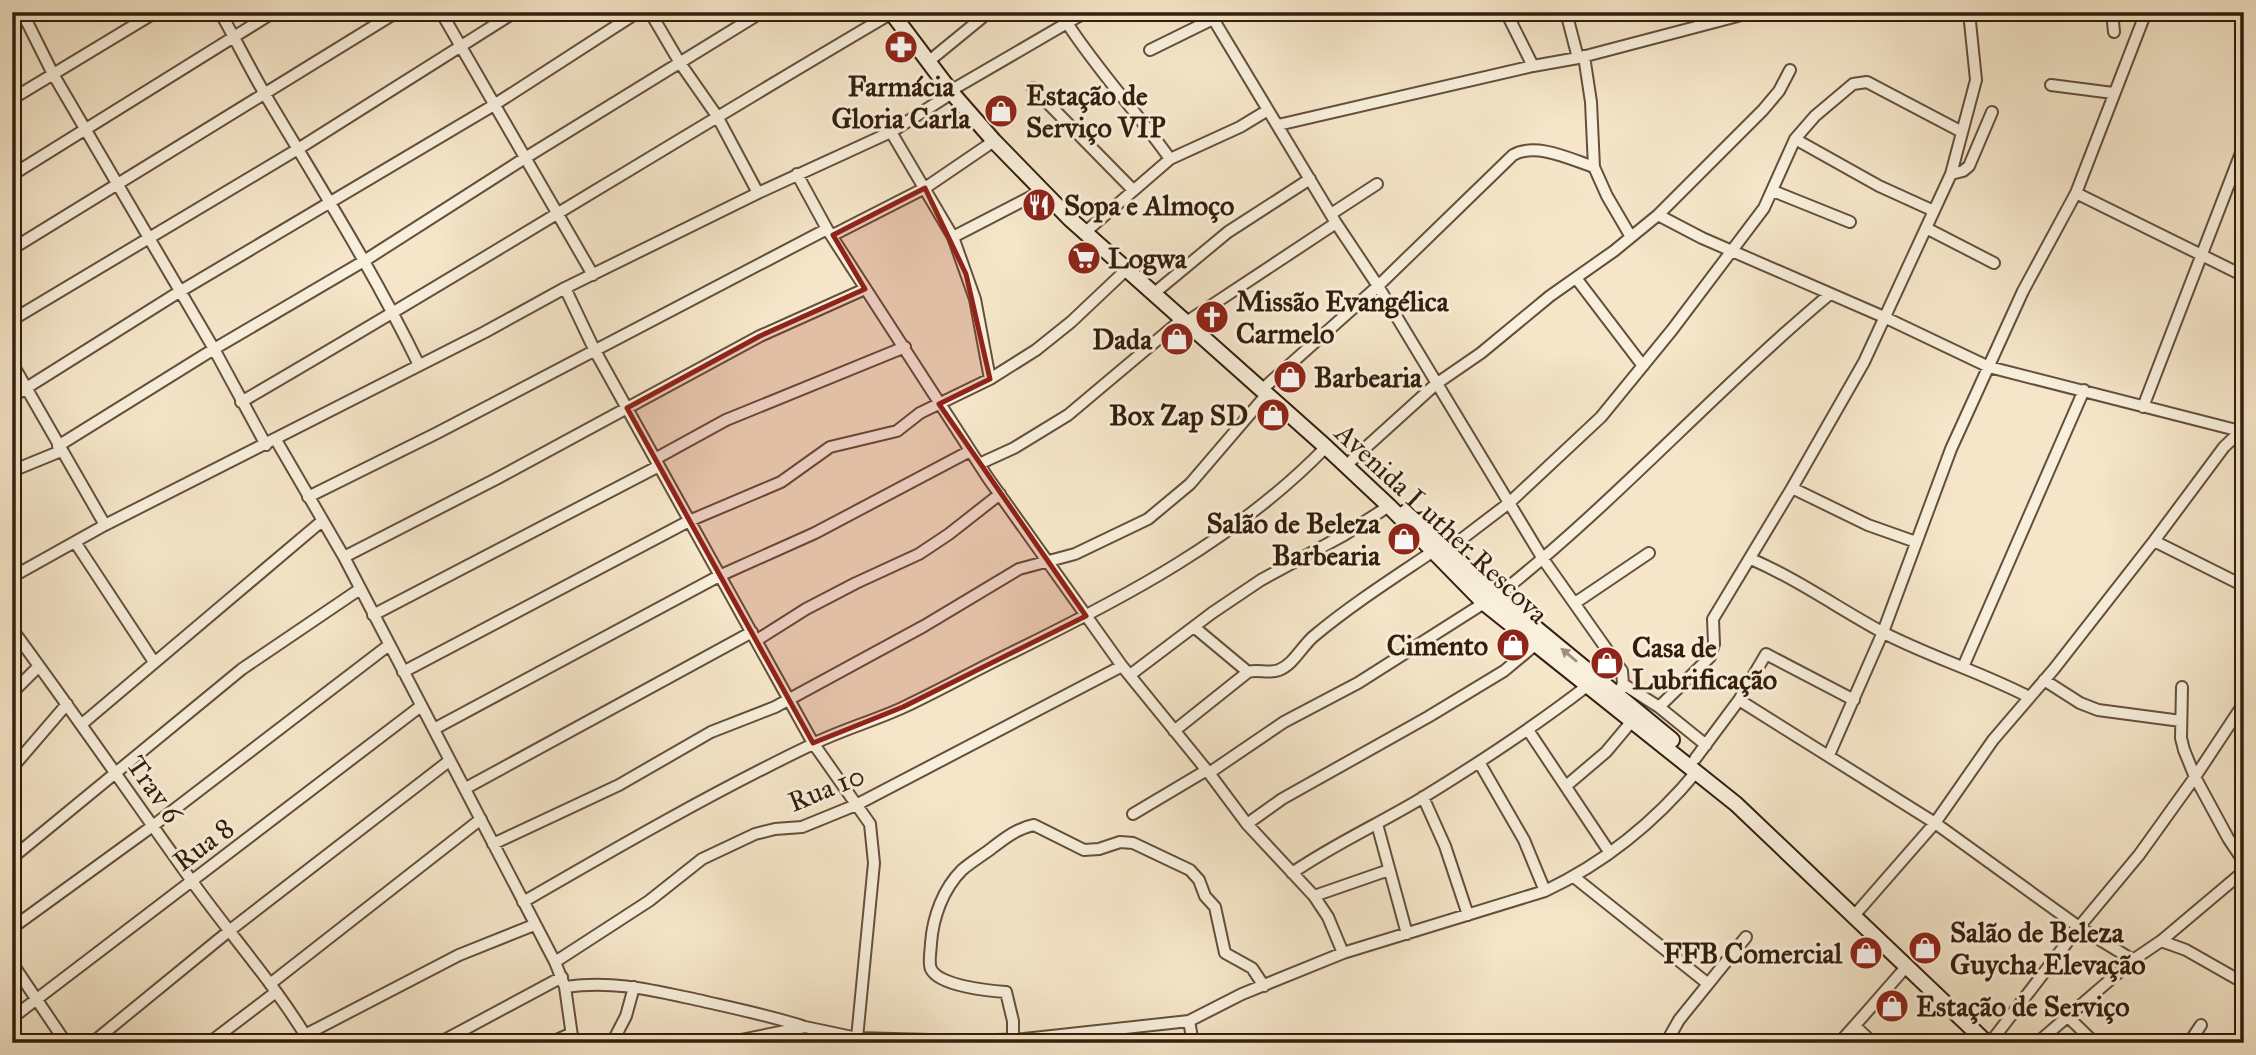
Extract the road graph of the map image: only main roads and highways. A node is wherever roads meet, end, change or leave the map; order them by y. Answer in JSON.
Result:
{"nodes":[{"id":1,"x":895,"y":13,"type":"edge"},
{"id":2,"x":955,"y":90,"type":"junction"},
{"id":3,"x":1186,"y":319,"type":"junction"},
{"id":4,"x":1267,"y":389,"type":"junction"},
{"id":5,"x":1439,"y":551,"type":"junction"},
{"id":6,"x":1540,"y":640,"type":"junction"},
{"id":7,"x":1696,"y":765,"type":"junction"},
{"id":8,"x":1992,"y":1042,"type":"edge"}],
"edges":[{"from":1,"to":2,"type":"main road","name":"Avenida Luther Rescova"},
{"from":1,"to":2,"type":"main road","name":"Avenida Luther Rescova"},
{"from":2,"to":3,"type":"main road","name":"Avenida Luther Rescova"},
{"from":2,"to":3,"type":"main road","name":"Avenida Luther Rescova"},
{"from":3,"to":4,"type":"main road","name":"Avenida Luther Rescova"},
{"from":4,"to":5,"type":"main road","name":"Avenida Luther Rescova"},
{"from":4,"to":5,"type":"main road","name":"Avenida Luther Rescova"},
{"from":5,"to":6,"type":"main road","name":"Avenida Luther Rescova"},
{"from":6,"to":7,"type":"main road","name":"Avenida Luther Rescova"},
{"from":7,"to":6,"type":"main road","name":"Avenida Luther Rescova","one_way":true},
{"from":7,"to":8,"type":"main road","name":"Avenida Luther Rescova"},
{"from":7,"to":8,"type":"main road","name":"Avenida Luther Rescova"}]}
